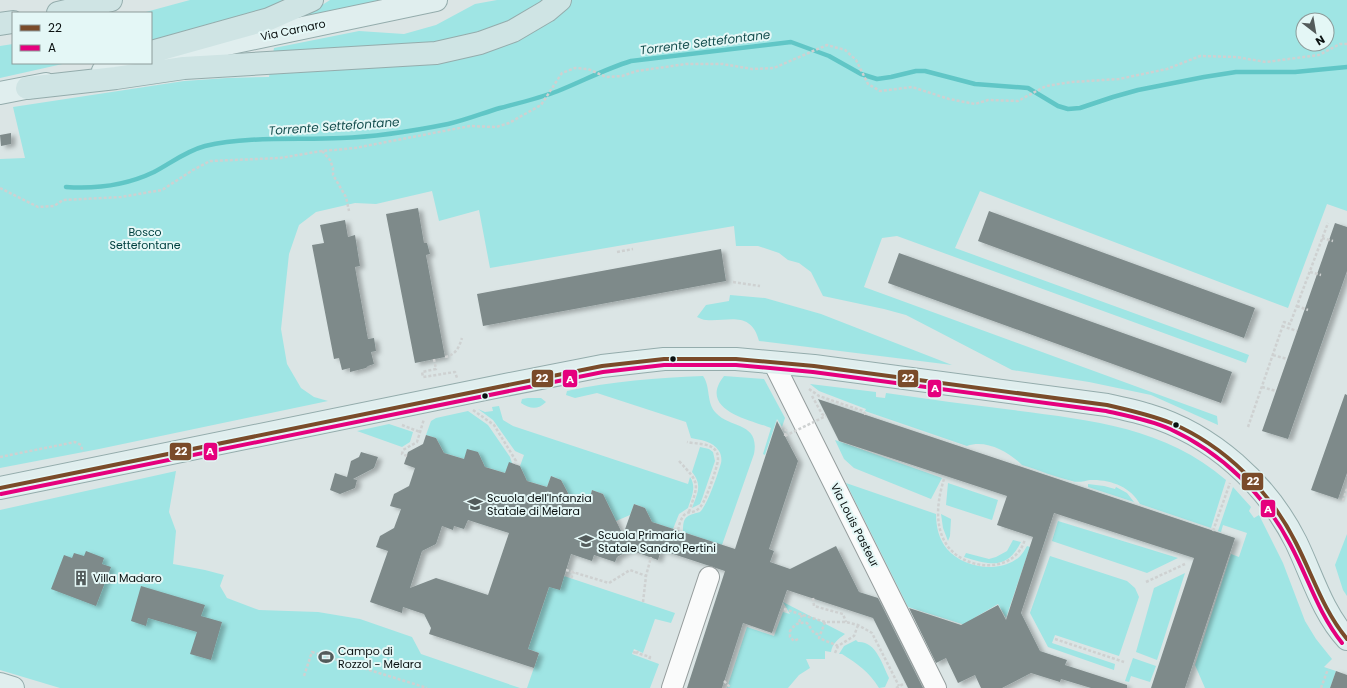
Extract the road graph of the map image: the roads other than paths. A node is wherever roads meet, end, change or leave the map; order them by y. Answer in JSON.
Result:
{"nodes":[{"id":1,"x":111,"y":0,"type":"edge"},
{"id":2,"x":312,"y":0,"type":"edge"},
{"id":3,"x":436,"y":0,"type":"edge"},
{"id":4,"x":560,"y":0,"type":"edge"},
{"id":5,"x":62,"y":12,"type":"edge"},
{"id":6,"x":12,"y":22,"type":"edge"},
{"id":7,"x":0,"y":24,"type":"edge"},
{"id":8,"x":152,"y":52,"type":"edge"},
{"id":9,"x":152,"y":60,"type":"edge"},
{"id":10,"x":111,"y":64,"type":"edge"},
{"id":11,"x":135,"y":64,"type":"edge"},
{"id":12,"x":27,"y":88,"type":"junction"},
{"id":13,"x":0,"y":94,"type":"edge"},
{"id":14,"x":774,"y":362,"type":"junction"},
{"id":15,"x":0,"y":488,"type":"edge"},
{"id":16,"x":709,"y":577,"type":"dead end"},
{"id":17,"x":1347,"y":639,"type":"edge"},
{"id":18,"x":0,"y":684,"type":"edge"},
{"id":19,"x":13,"y":688,"type":"edge"},
{"id":20,"x":672,"y":688,"type":"edge"},
{"id":21,"x":936,"y":688,"type":"edge"}],
"edges":[{"from":1,"to":5,"type":"highway"},
{"from":2,"to":8,"type":"highway"},
{"from":3,"to":9,"type":"main road","name":"Via Carnaro"},
{"from":4,"to":12,"type":"highway"},
{"from":6,"to":7,"type":"highway"},
{"from":10,"to":12,"type":"highway"},
{"from":11,"to":12,"type":"main road"},
{"from":12,"to":13,"type":"main road"},
{"from":14,"to":15,"type":"main road"},
{"from":14,"to":17,"type":"main road"},
{"from":14,"to":21,"type":"street","name":"Via Louis Pasteur"},
{"from":16,"to":20,"type":"street"},
{"from":18,"to":19,"type":"main road"}]}
